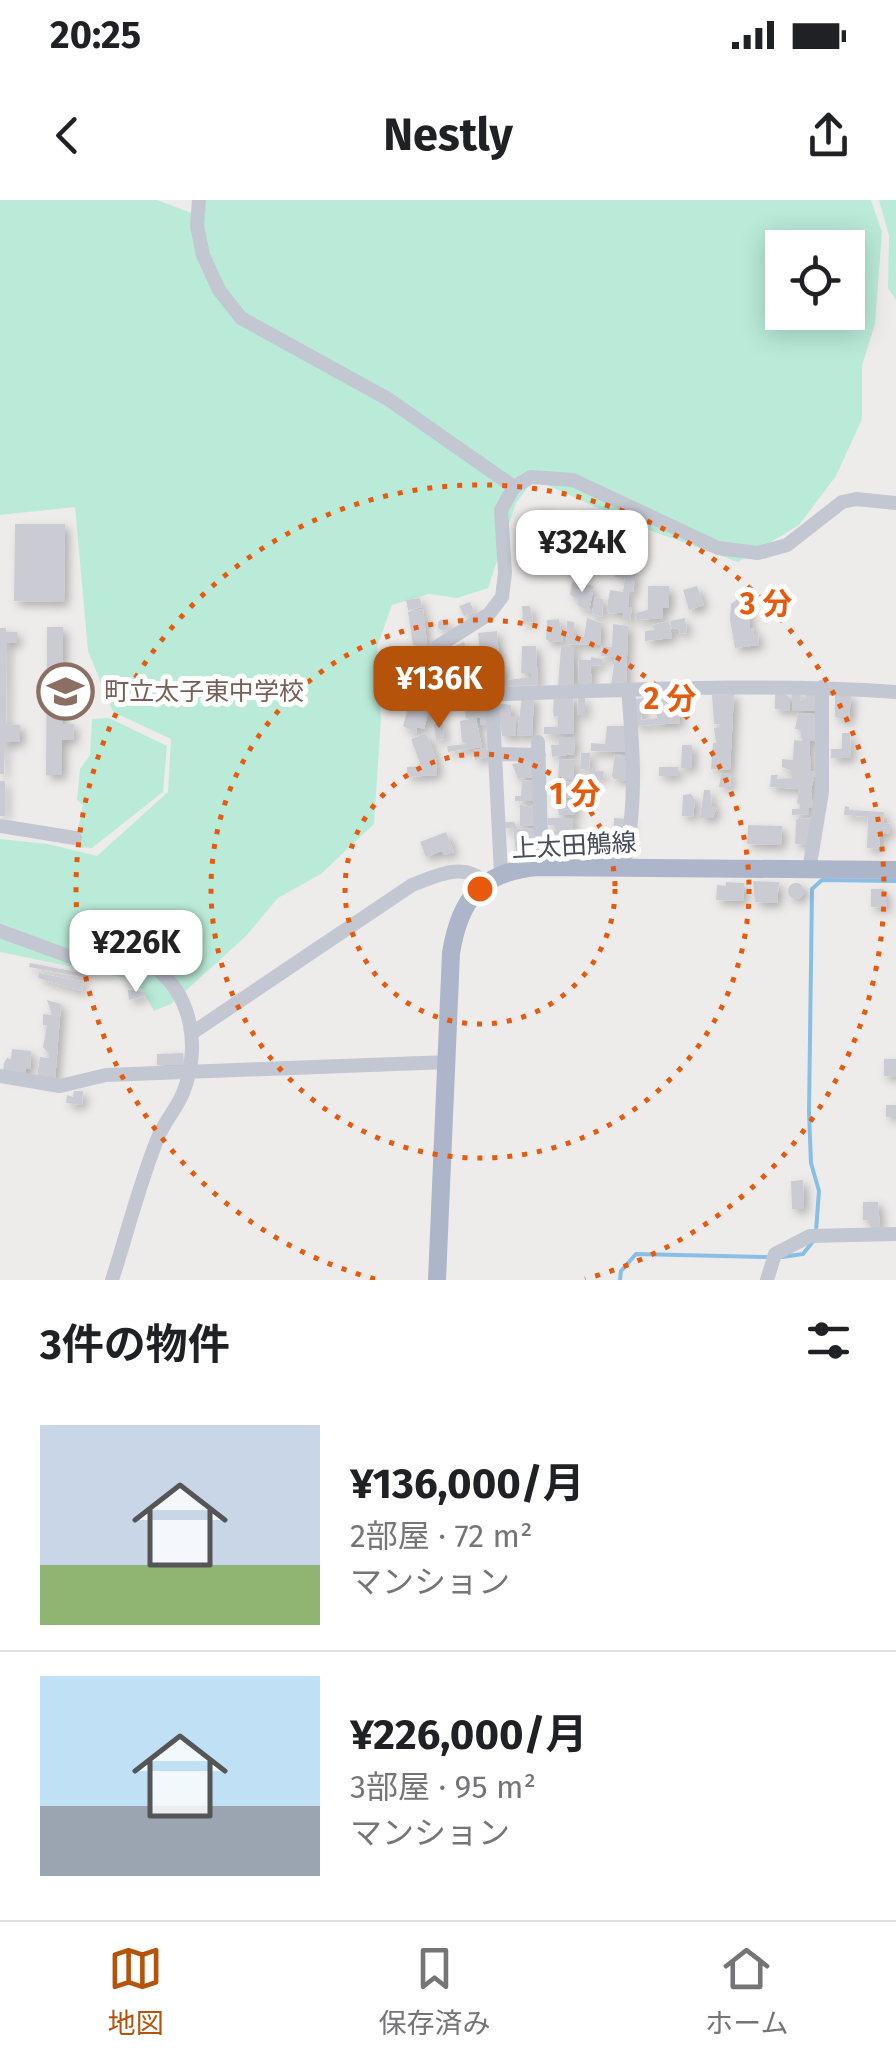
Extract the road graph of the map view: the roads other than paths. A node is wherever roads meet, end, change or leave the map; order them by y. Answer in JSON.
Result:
{"nodes":[{"id":1,"x":198,"y":200,"type":"edge"},
{"id":2,"x":514,"y":487,"type":"junction"},
{"id":3,"x":896,"y":503,"type":"edge"},
{"id":4,"x":822,"y":687,"type":"junction"},
{"id":5,"x":628,"y":689,"type":"junction"},
{"id":6,"x":896,"y":692,"type":"edge"},
{"id":7,"x":492,"y":695,"type":"junction"},
{"id":8,"x":494,"y":754,"type":"junction"},
{"id":9,"x":0,"y":826,"type":"edge"},
{"id":10,"x":75,"y":838,"type":"dead end"},
{"id":11,"x":623,"y":866,"type":"junction"},
{"id":12,"x":542,"y":867,"type":"junction"},
{"id":13,"x":809,"y":870,"type":"junction"},
{"id":14,"x":896,"y":870,"type":"edge"},
{"id":15,"x":493,"y":878,"type":"junction"},
{"id":16,"x":0,"y":932,"type":"edge"},
{"id":17,"x":192,"y":1033,"type":"junction"},
{"id":18,"x":448,"y":1062,"type":"junction"},
{"id":19,"x":188,"y":1072,"type":"junction"},
{"id":20,"x":0,"y":1076,"type":"edge"},
{"id":21,"x":896,"y":1234,"type":"edge"},
{"id":22,"x":112,"y":1280,"type":"edge"},
{"id":23,"x":437,"y":1280,"type":"edge"},
{"id":24,"x":767,"y":1280,"type":"edge"}],
"edges":[{"from":1,"to":2,"type":"street"},
{"from":2,"to":3,"type":"street"},
{"from":2,"to":7,"type":"street"},
{"from":4,"to":5,"type":"street"},
{"from":4,"to":6,"type":"street"},
{"from":4,"to":13,"type":"street"},
{"from":5,"to":7,"type":"street"},
{"from":5,"to":11,"type":"street"},
{"from":7,"to":8,"type":"street"},
{"from":8,"to":12,"type":"street"},
{"from":8,"to":15,"type":"street"},
{"from":9,"to":10,"type":"street"},
{"from":11,"to":12,"type":"main road","name":"上太田鵤線"},
{"from":11,"to":13,"type":"main road","name":"上太田鵤線"},
{"from":12,"to":15,"type":"main road","name":"上太田鵤線"},
{"from":13,"to":14,"type":"main road","name":"上太田鵤線"},
{"from":15,"to":17,"type":"street"},
{"from":15,"to":18,"type":"main road","name":"上太田鵤線"},
{"from":16,"to":17,"type":"street"},
{"from":17,"to":19,"type":"street"},
{"from":18,"to":19,"type":"street"},
{"from":18,"to":23,"type":"main road","name":"上太田鵤線"},
{"from":19,"to":20,"type":"street"},
{"from":19,"to":22,"type":"street"},
{"from":21,"to":24,"type":"street"}]}
